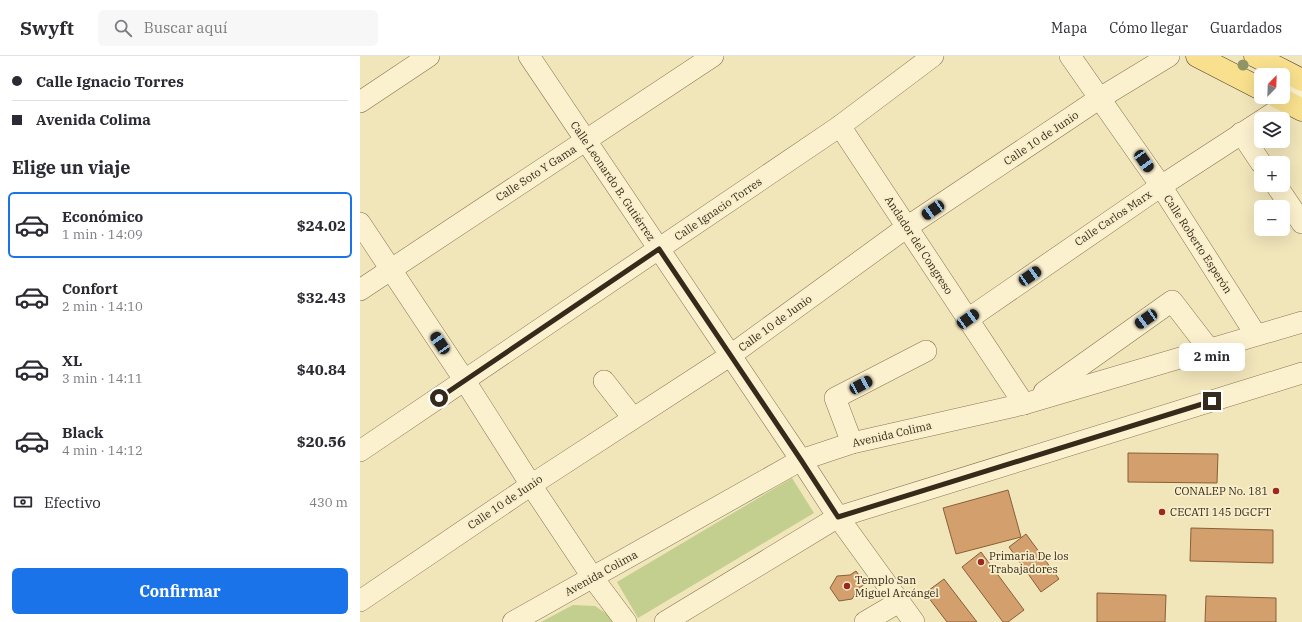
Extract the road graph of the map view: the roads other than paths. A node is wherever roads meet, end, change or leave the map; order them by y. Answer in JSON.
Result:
{"nodes":[{"id":1,"x":429,"y":56,"type":"edge"},
{"id":2,"x":529,"y":56,"type":"edge"},
{"id":3,"x":713,"y":56,"type":"edge"},
{"id":4,"x":933,"y":56,"type":"edge"},
{"id":5,"x":1070,"y":56,"type":"edge"},
{"id":6,"x":1169,"y":56,"type":"edge"},
{"id":7,"x":1255,"y":56,"type":"edge"},
{"id":8,"x":1202,"y":57,"type":"edge"},
{"id":9,"x":1302,"y":80,"type":"edge"},
{"id":10,"x":1254,"y":85,"type":"edge"},
{"id":11,"x":1100,"y":98,"type":"junction"},
{"id":12,"x":1290,"y":101,"type":"edge"},
{"id":13,"x":360,"y":102,"type":"edge"},
{"id":14,"x":1287,"y":104,"type":"edge"},
{"id":15,"x":1275,"y":112,"type":"edge"},
{"id":16,"x":1254,"y":125,"type":"edge"},
{"id":17,"x":840,"y":126,"type":"junction"},
{"id":18,"x":1241,"y":133,"type":"junction"},
{"id":19,"x":586,"y":140,"type":"junction"},
{"id":20,"x":1256,"y":156,"type":"edge"},
{"id":21,"x":1161,"y":186,"type":"junction"},
{"id":22,"x":1281,"y":192,"type":"edge"},
{"id":23,"x":360,"y":223,"type":"edge"},
{"id":24,"x":1302,"y":223,"type":"edge"},
{"id":25,"x":907,"y":227,"type":"junction"},
{"id":26,"x":659,"y":249,"type":"junction"},
{"id":27,"x":390,"y":269,"type":"junction"},
{"id":28,"x":360,"y":290,"type":"edge"},
{"id":29,"x":968,"y":319,"type":"junction"},
{"id":30,"x":1302,"y":322,"type":"edge"},
{"id":31,"x":1256,"y":335,"type":"junction"},
{"id":32,"x":1209,"y":349,"type":"junction"},
{"id":33,"x":926,"y":351,"type":"dead end"},
{"id":34,"x":731,"y":355,"type":"junction"},
{"id":35,"x":1302,"y":373,"type":"edge"},
{"id":36,"x":465,"y":380,"type":"junction"},
{"id":37,"x":604,"y":381,"type":"dead end"},
{"id":38,"x":1027,"y":403,"type":"junction"},
{"id":39,"x":633,"y":418,"type":"junction"},
{"id":40,"x":852,"y":443,"type":"junction"},
{"id":41,"x":360,"y":452,"type":"edge"},
{"id":42,"x":801,"y":460,"type":"junction"},
{"id":43,"x":530,"y":485,"type":"junction"},
{"id":44,"x":838,"y":517,"type":"junction"},
{"id":45,"x":593,"y":578,"type":"junction"},
{"id":46,"x":360,"y":601,"type":"edge"},
{"id":47,"x":899,"y":602,"type":"junction"},
{"id":48,"x":513,"y":622,"type":"edge"},
{"id":49,"x":626,"y":622,"type":"edge"},
{"id":50,"x":665,"y":622,"type":"edge"},
{"id":51,"x":865,"y":622,"type":"edge"},
{"id":52,"x":914,"y":622,"type":"edge"}],
"edges":[{"from":1,"to":13,"type":"street"},
{"from":2,"to":19,"type":"street","name":"Calle Leonardo B. Gutiérrez"},
{"from":3,"to":19,"type":"street","name":"Calle Soto Y Gama"},
{"from":4,"to":17,"type":"street","name":"Calle Ignacio Torres"},
{"from":5,"to":11,"type":"street","name":"Calle Roberto Esperón"},
{"from":6,"to":11,"type":"street","name":"Calle 10 de Junio"},
{"from":7,"to":9,"type":"main road"},
{"from":8,"to":10,"type":"main road"},
{"from":9,"to":12,"type":"street"},
{"from":11,"to":21,"type":"street","name":"Calle Roberto Esperón"},
{"from":11,"to":25,"type":"street","name":"Calle 10 de Junio"},
{"from":14,"to":15,"type":"street"},
{"from":16,"to":18,"type":"street","name":"Calle Carlos Marx"},
{"from":17,"to":25,"type":"street","name":"Andador del Congreso"},
{"from":17,"to":26,"type":"street","name":"Calle Ignacio Torres"},
{"from":18,"to":20,"type":"street"},
{"from":18,"to":21,"type":"street","name":"Calle Carlos Marx"},
{"from":19,"to":26,"type":"street","name":"Calle Leonardo B. Gutiérrez"},
{"from":19,"to":27,"type":"street","name":"Calle Soto Y Gama"},
{"from":21,"to":29,"type":"street","name":"Calle Carlos Marx"},
{"from":21,"to":31,"type":"street","name":"Calle Roberto Esperón"},
{"from":22,"to":24,"type":"street"},
{"from":23,"to":27,"type":"street"},
{"from":25,"to":29,"type":"street","name":"Andador del Congreso"},
{"from":25,"to":34,"type":"street","name":"Calle 10 de Junio"},
{"from":26,"to":34,"type":"street","name":"Calle Leonardo B. Gutiérrez"},
{"from":26,"to":36,"type":"street","name":"Calle Ignacio Torres"},
{"from":27,"to":28,"type":"street","name":"Calle Soto Y Gama"},
{"from":27,"to":36,"type":"street"},
{"from":29,"to":38,"type":"street","name":"Andador del Congreso"},
{"from":30,"to":31,"type":"street","name":"Avenida Colima"},
{"from":31,"to":32,"type":"street","name":"Avenida Colima"},
{"from":32,"to":38,"type":"street","name":"Avenida Colima"},
{"from":32,"to":38,"type":"street"},
{"from":33,"to":40,"type":"street"},
{"from":34,"to":39,"type":"street","name":"Calle 10 de Junio"},
{"from":34,"to":42,"type":"street","name":"Calle Leonardo B. Gutiérrez"},
{"from":35,"to":44,"type":"street"},
{"from":36,"to":41,"type":"street","name":"Calle Ignacio Torres"},
{"from":36,"to":43,"type":"street"},
{"from":37,"to":39,"type":"street"},
{"from":38,"to":40,"type":"street","name":"Avenida Colima"},
{"from":39,"to":43,"type":"street","name":"Calle 10 de Junio"},
{"from":40,"to":42,"type":"street","name":"Avenida Colima"},
{"from":42,"to":44,"type":"street","name":"Calle Leonardo B. Gutiérrez"},
{"from":42,"to":45,"type":"street","name":"Avenida Colima"},
{"from":43,"to":45,"type":"street"},
{"from":43,"to":46,"type":"street","name":"Calle 10 de Junio"},
{"from":44,"to":47,"type":"street","name":"Calle Leonardo B. Gutiérrez"},
{"from":44,"to":50,"type":"street"},
{"from":45,"to":48,"type":"street","name":"Avenida Colima"},
{"from":45,"to":49,"type":"street"},
{"from":47,"to":51,"type":"street"},
{"from":47,"to":52,"type":"street","name":"Calle Leonardo B. Gutiérrez"}]}
